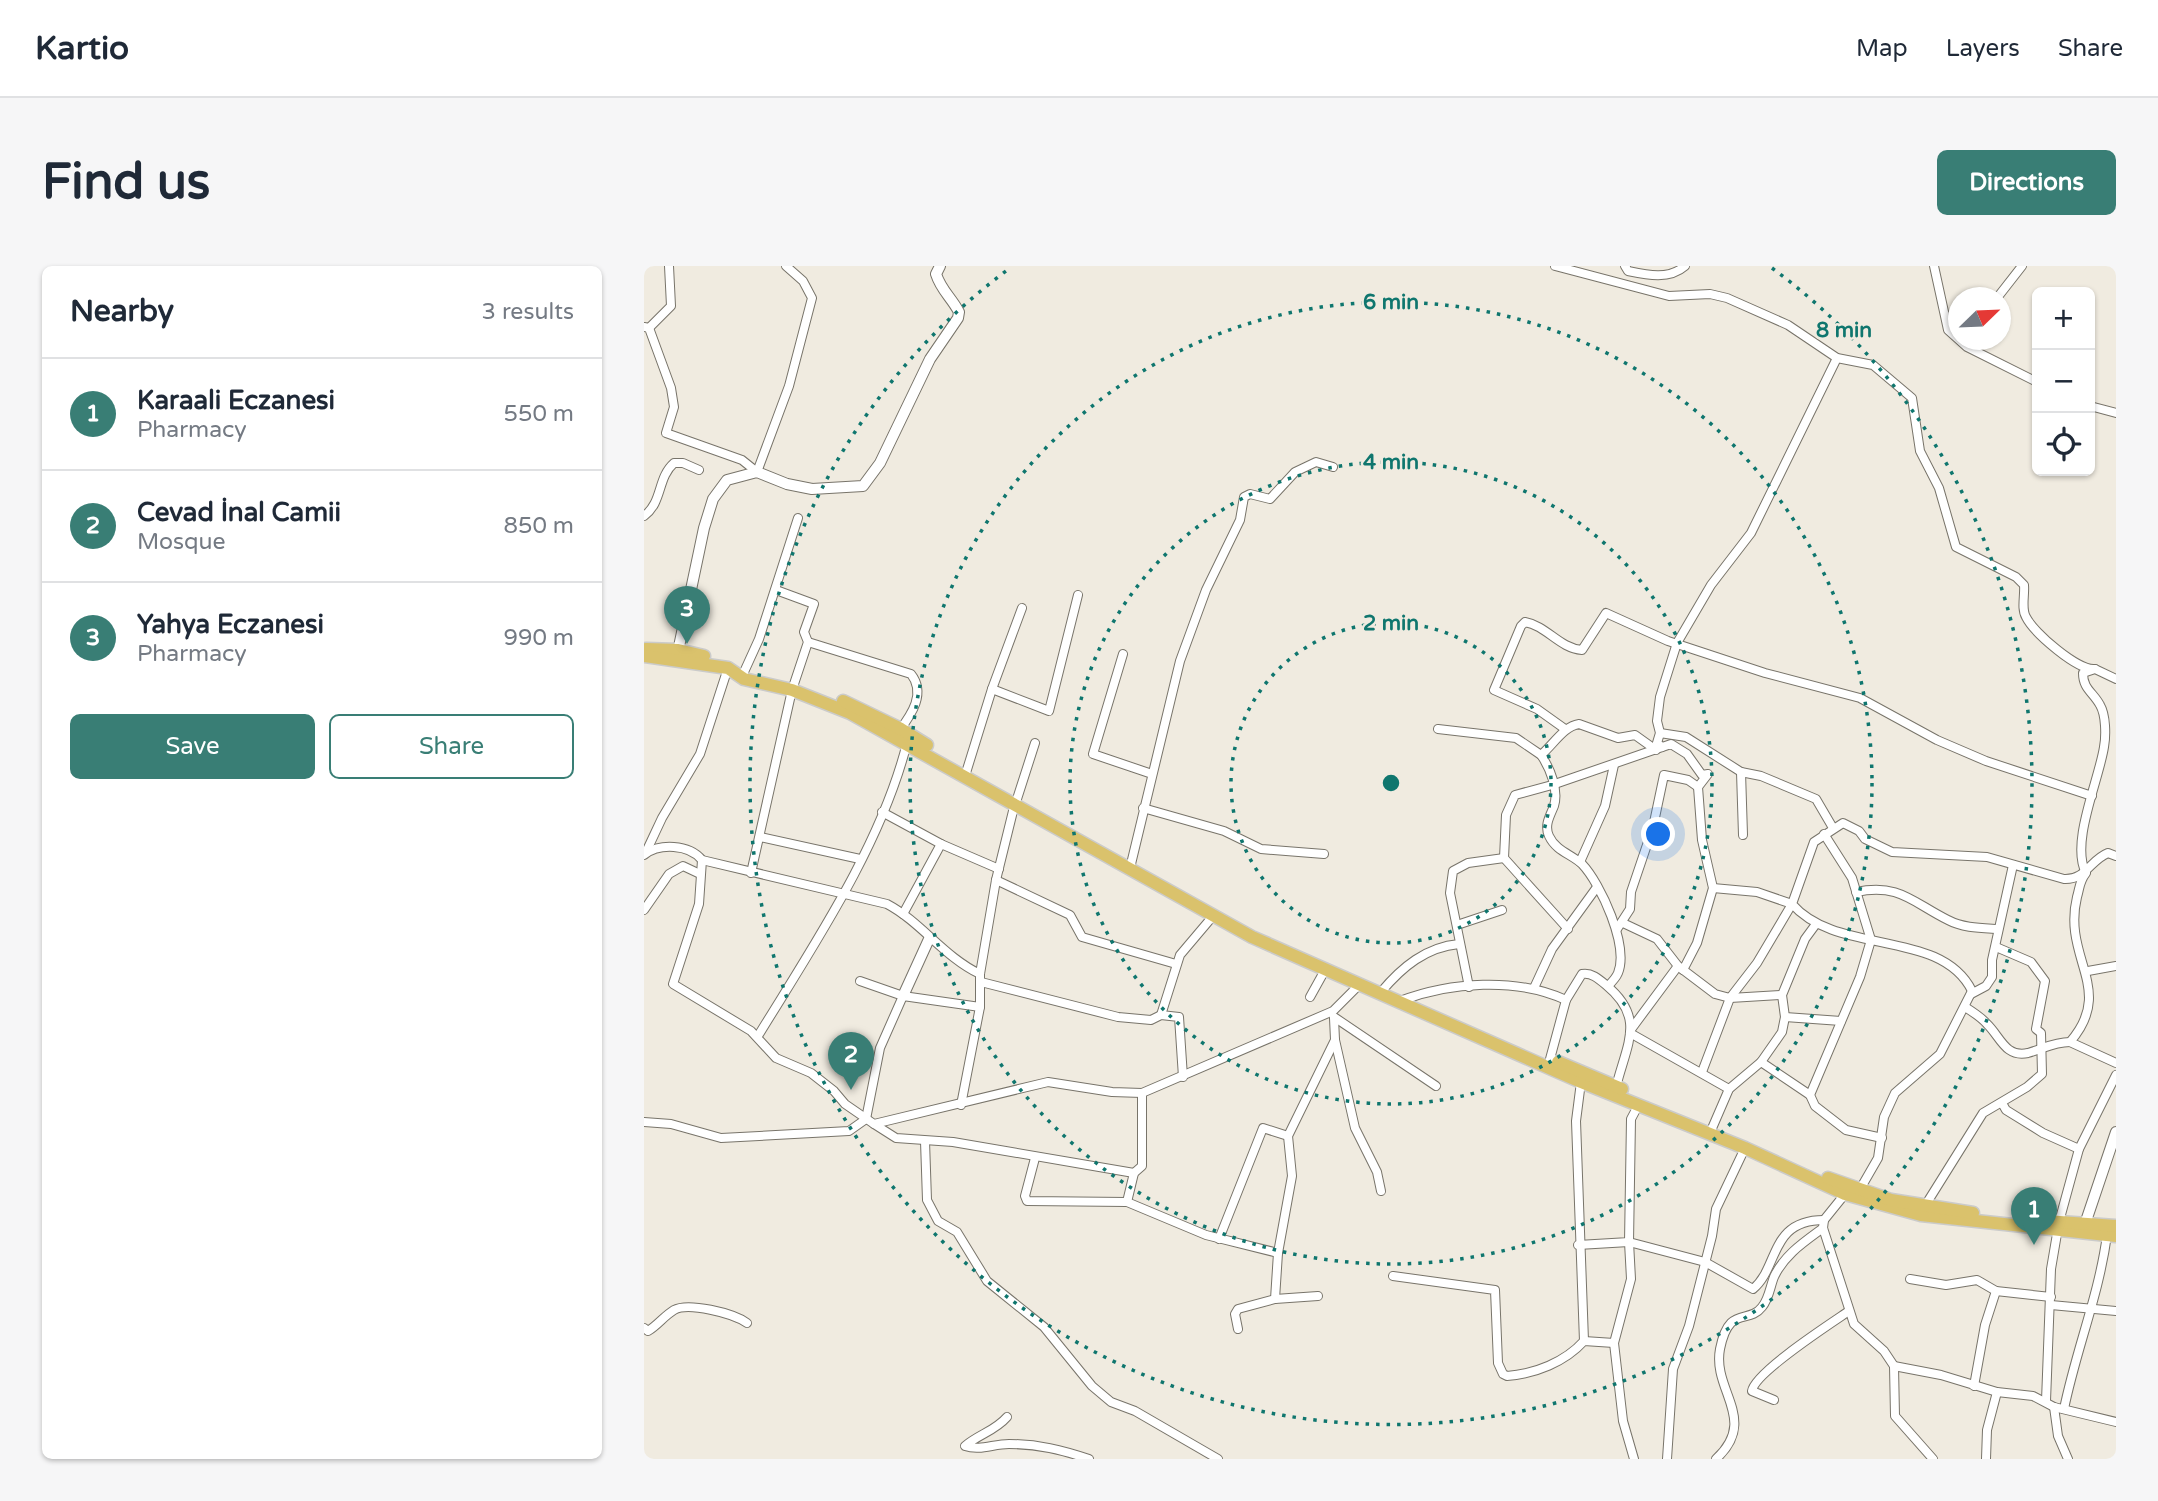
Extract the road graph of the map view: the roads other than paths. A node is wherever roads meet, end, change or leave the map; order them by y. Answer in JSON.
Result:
{"nodes":[{"id":1,"x":669,"y":266,"type":"edge"},
{"id":2,"x":786,"y":266,"type":"edge"},
{"id":3,"x":940,"y":266,"type":"edge"},
{"id":4,"x":1555,"y":266,"type":"edge"},
{"id":5,"x":1625,"y":266,"type":"edge"},
{"id":6,"x":1685,"y":266,"type":"edge"},
{"id":7,"x":1934,"y":266,"type":"edge"},
{"id":8,"x":2022,"y":266,"type":"edge"},
{"id":9,"x":2006,"y":287,"type":"edge"},
{"id":10,"x":647,"y":328,"type":"edge"},
{"id":11,"x":1948,"y":330,"type":"edge"},
{"id":12,"x":1978,"y":350,"type":"edge"},
{"id":13,"x":1837,"y":358,"type":"junction"},
{"id":14,"x":2032,"y":379,"type":"edge"},
{"id":15,"x":2095,"y":407,"type":"edge"},
{"id":16,"x":2116,"y":413,"type":"edge"},
{"id":17,"x":1333,"y":467,"type":"dead end"},
{"id":18,"x":699,"y":470,"type":"dead end"},
{"id":19,"x":757,"y":472,"type":"junction"},
{"id":20,"x":644,"y":516,"type":"edge"},
{"id":21,"x":798,"y":518,"type":"dead end"},
{"id":22,"x":776,"y":590,"type":"junction"},
{"id":23,"x":1078,"y":595,"type":"dead end"},
{"id":24,"x":1022,"y":608,"type":"dead end"},
{"id":25,"x":808,"y":642,"type":"junction"},
{"id":26,"x":1676,"y":643,"type":"junction"},
{"id":27,"x":644,"y":649,"type":"edge"},
{"id":28,"x":1123,"y":654,"type":"dead end"},
{"id":29,"x":677,"y":655,"type":"junction"},
{"id":30,"x":644,"y":656,"type":"edge"},
{"id":31,"x":644,"y":664,"type":"edge"},
{"id":32,"x":728,"y":668,"type":"junction"},
{"id":33,"x":2095,"y":670,"type":"junction"},
{"id":34,"x":744,"y":676,"type":"junction"},
{"id":35,"x":2116,"y":680,"type":"edge"},
{"id":36,"x":793,"y":687,"type":"junction"},
{"id":37,"x":992,"y":689,"type":"junction"},
{"id":38,"x":1438,"y":729,"type":"dead end"},
{"id":39,"x":1565,"y":729,"type":"junction"},
{"id":40,"x":898,"y":732,"type":"junction"},
{"id":41,"x":1660,"y":733,"type":"junction"},
{"id":42,"x":908,"y":743,"type":"junction"},
{"id":43,"x":1035,"y":743,"type":"dead end"},
{"id":44,"x":1659,"y":749,"type":"junction"},
{"id":45,"x":1541,"y":755,"type":"junction"},
{"id":46,"x":1614,"y":765,"type":"junction"},
{"id":47,"x":966,"y":772,"type":"junction"},
{"id":48,"x":1741,"y":772,"type":"junction"},
{"id":49,"x":1152,"y":774,"type":"junction"},
{"id":50,"x":1552,"y":785,"type":"junction"},
{"id":51,"x":1698,"y":787,"type":"junction"},
{"id":52,"x":2092,"y":796,"type":"junction"},
{"id":53,"x":1016,"y":803,"type":"junction"},
{"id":54,"x":1143,"y":807,"type":"junction"},
{"id":55,"x":882,"y":812,"type":"junction"},
{"id":56,"x":1833,"y":828,"type":"junction"},
{"id":57,"x":1824,"y":834,"type":"junction"},
{"id":58,"x":1743,"y":835,"type":"dead end"},
{"id":59,"x":760,"y":837,"type":"junction"},
{"id":60,"x":941,"y":844,"type":"junction"},
{"id":61,"x":1324,"y":854,"type":"dead end"},
{"id":62,"x":644,"y":855,"type":"edge"},
{"id":63,"x":2116,"y":856,"type":"edge"},
{"id":64,"x":1504,"y":858,"type":"junction"},
{"id":65,"x":860,"y":859,"type":"junction"},
{"id":66,"x":702,"y":860,"type":"junction"},
{"id":67,"x":1580,"y":862,"type":"junction"},
{"id":68,"x":2013,"y":865,"type":"junction"},
{"id":69,"x":1127,"y":866,"type":"junction"},
{"id":70,"x":999,"y":869,"type":"junction"},
{"id":71,"x":751,"y":873,"type":"junction"},
{"id":72,"x":2086,"y":873,"type":"junction"},
{"id":73,"x":700,"y":874,"type":"junction"},
{"id":74,"x":996,"y":880,"type":"junction"},
{"id":75,"x":1597,"y":887,"type":"junction"},
{"id":76,"x":1713,"y":888,"type":"junction"},
{"id":77,"x":1856,"y":892,"type":"junction"},
{"id":78,"x":842,"y":895,"type":"junction"},
{"id":79,"x":1792,"y":904,"type":"junction"},
{"id":80,"x":644,"y":910,"type":"edge"},
{"id":81,"x":1502,"y":910,"type":"dead end"},
{"id":82,"x":903,"y":914,"type":"junction"},
{"id":83,"x":1213,"y":916,"type":"junction"},
{"id":84,"x":1816,"y":924,"type":"junction"},
{"id":85,"x":1457,"y":925,"type":"junction"},
{"id":86,"x":1620,"y":926,"type":"junction"},
{"id":87,"x":1568,"y":929,"type":"junction"},
{"id":88,"x":1998,"y":929,"type":"junction"},
{"id":89,"x":929,"y":939,"type":"junction"},
{"id":90,"x":1871,"y":940,"type":"junction"},
{"id":91,"x":1460,"y":944,"type":"junction"},
{"id":92,"x":1996,"y":947,"type":"junction"},
{"id":93,"x":1176,"y":964,"type":"junction"},
{"id":94,"x":2116,"y":965,"type":"edge"},
{"id":95,"x":1681,"y":968,"type":"junction"},
{"id":96,"x":1325,"y":970,"type":"junction"},
{"id":97,"x":2088,"y":971,"type":"junction"},
{"id":98,"x":980,"y":978,"type":"junction"},
{"id":99,"x":860,"y":981,"type":"dead end"},
{"id":100,"x":1359,"y":985,"type":"junction"},
{"id":101,"x":1608,"y":986,"type":"junction"},
{"id":102,"x":1469,"y":987,"type":"junction"},
{"id":103,"x":1534,"y":988,"type":"junction"},
{"id":104,"x":1383,"y":989,"type":"junction"},
{"id":105,"x":1782,"y":995,"type":"junction"},
{"id":106,"x":1971,"y":995,"type":"junction"},
{"id":107,"x":903,"y":996,"type":"junction"},
{"id":108,"x":1310,"y":997,"type":"dead end"},
{"id":109,"x":1730,"y":998,"type":"junction"},
{"id":110,"x":1405,"y":1000,"type":"junction"},
{"id":111,"x":1566,"y":1000,"type":"junction"},
{"id":112,"x":980,"y":1007,"type":"junction"},
{"id":113,"x":1965,"y":1007,"type":"junction"},
{"id":114,"x":1334,"y":1014,"type":"junction"},
{"id":115,"x":1161,"y":1015,"type":"junction"},
{"id":116,"x":1785,"y":1017,"type":"junction"},
{"id":117,"x":1841,"y":1021,"type":"junction"},
{"id":118,"x":1631,"y":1031,"type":"junction"},
{"id":119,"x":758,"y":1036,"type":"junction"},
{"id":120,"x":1335,"y":1040,"type":"junction"},
{"id":121,"x":2070,"y":1042,"type":"junction"},
{"id":122,"x":2041,"y":1046,"type":"junction"},
{"id":123,"x":1550,"y":1059,"type":"junction"},
{"id":124,"x":1761,"y":1062,"type":"junction"},
{"id":125,"x":2116,"y":1063,"type":"edge"},
{"id":126,"x":1702,"y":1072,"type":"junction"},
{"id":127,"x":2116,"y":1075,"type":"edge"},
{"id":128,"x":1183,"y":1077,"type":"junction"},
{"id":129,"x":1581,"y":1082,"type":"junction"},
{"id":130,"x":1436,"y":1086,"type":"dead end"},
{"id":131,"x":1616,"y":1087,"type":"junction"},
{"id":132,"x":1728,"y":1089,"type":"junction"},
{"id":133,"x":1142,"y":1093,"type":"junction"},
{"id":134,"x":1810,"y":1095,"type":"junction"},
{"id":135,"x":2001,"y":1103,"type":"junction"},
{"id":136,"x":1639,"y":1104,"type":"junction"},
{"id":137,"x":961,"y":1105,"type":"junction"},
{"id":138,"x":866,"y":1119,"type":"junction"},
{"id":139,"x":644,"y":1122,"type":"edge"},
{"id":140,"x":874,"y":1124,"type":"junction"},
{"id":141,"x":1712,"y":1130,"type":"junction"},
{"id":142,"x":2116,"y":1132,"type":"edge"},
{"id":143,"x":1288,"y":1136,"type":"junction"},
{"id":144,"x":1882,"y":1138,"type":"junction"},
{"id":145,"x":925,"y":1141,"type":"junction"},
{"id":146,"x":1745,"y":1148,"type":"junction"},
{"id":147,"x":2079,"y":1149,"type":"junction"},
{"id":148,"x":1035,"y":1158,"type":"junction"},
{"id":149,"x":1134,"y":1173,"type":"junction"},
{"id":150,"x":1381,"y":1191,"type":"dead end"},
{"id":151,"x":1853,"y":1194,"type":"junction"},
{"id":152,"x":1127,"y":1202,"type":"junction"},
{"id":153,"x":1922,"y":1210,"type":"junction"},
{"id":154,"x":1824,"y":1224,"type":"junction"},
{"id":155,"x":2085,"y":1224,"type":"junction"},
{"id":156,"x":2059,"y":1227,"type":"junction"},
{"id":157,"x":2113,"y":1233,"type":"edge"},
{"id":158,"x":1219,"y":1239,"type":"junction"},
{"id":159,"x":1629,"y":1242,"type":"junction"},
{"id":160,"x":1578,"y":1245,"type":"junction"},
{"id":161,"x":1278,"y":1253,"type":"junction"},
{"id":162,"x":1705,"y":1262,"type":"junction"},
{"id":163,"x":1393,"y":1276,"type":"dead end"},
{"id":164,"x":1910,"y":1279,"type":"dead end"},
{"id":165,"x":1996,"y":1291,"type":"junction"},
{"id":166,"x":1318,"y":1296,"type":"dead end"},
{"id":167,"x":1275,"y":1299,"type":"junction"},
{"id":168,"x":2051,"y":1301,"type":"junction"},
{"id":169,"x":2092,"y":1308,"type":"junction"},
{"id":170,"x":1849,"y":1311,"type":"junction"},
{"id":171,"x":2116,"y":1311,"type":"edge"},
{"id":172,"x":747,"y":1324,"type":"dead end"},
{"id":173,"x":644,"y":1328,"type":"edge"},
{"id":174,"x":1238,"y":1329,"type":"dead end"},
{"id":175,"x":1584,"y":1341,"type":"junction"},
{"id":176,"x":1614,"y":1343,"type":"junction"},
{"id":177,"x":1894,"y":1366,"type":"junction"},
{"id":178,"x":1974,"y":1386,"type":"junction"},
{"id":179,"x":1997,"y":1392,"type":"junction"},
{"id":180,"x":1774,"y":1400,"type":"dead end"},
{"id":181,"x":2050,"y":1404,"type":"junction"},
{"id":182,"x":2064,"y":1409,"type":"junction"},
{"id":183,"x":1007,"y":1417,"type":"dead end"},
{"id":184,"x":2116,"y":1422,"type":"edge"},
{"id":185,"x":1089,"y":1459,"type":"edge"},
{"id":186,"x":1218,"y":1459,"type":"edge"},
{"id":187,"x":1634,"y":1459,"type":"edge"},
{"id":188,"x":1667,"y":1459,"type":"edge"},
{"id":189,"x":1716,"y":1459,"type":"edge"},
{"id":190,"x":1933,"y":1459,"type":"edge"},
{"id":191,"x":1986,"y":1459,"type":"edge"},
{"id":192,"x":2068,"y":1459,"type":"edge"}],
"edges":[{"from":1,"to":10,"type":"street"},
{"from":2,"to":19,"type":"street"},
{"from":3,"to":19,"type":"street"},
{"from":4,"to":13,"type":"street"},
{"from":5,"to":6,"type":"street"},
{"from":7,"to":11,"type":"street"},
{"from":8,"to":9,"type":"street"},
{"from":10,"to":19,"type":"street"},
{"from":12,"to":14,"type":"street"},
{"from":13,"to":26,"type":"street"},
{"from":13,"to":33,"type":"street"},
{"from":15,"to":16,"type":"street"},
{"from":17,"to":49,"type":"street"},
{"from":18,"to":20,"type":"street"},
{"from":19,"to":29,"type":"street"},
{"from":21,"to":22,"type":"street"},
{"from":22,"to":25,"type":"street"},
{"from":22,"to":34,"type":"street"},
{"from":23,"to":37,"type":"street"},
{"from":24,"to":37,"type":"street"},
{"from":25,"to":36,"type":"street"},
{"from":25,"to":40,"type":"street"},
{"from":26,"to":39,"type":"street"},
{"from":26,"to":41,"type":"street"},
{"from":26,"to":52,"type":"street"},
{"from":27,"to":29,"type":"highway"},
{"from":28,"to":49,"type":"street"},
{"from":29,"to":30,"type":"highway"},
{"from":29,"to":32,"type":"highway"},
{"from":29,"to":34,"type":"highway"},
{"from":30,"to":31,"type":"street"},
{"from":32,"to":34,"type":"highway"},
{"from":32,"to":62,"type":"street"},
{"from":33,"to":35,"type":"street"},
{"from":33,"to":52,"type":"street"},
{"from":34,"to":36,"type":"highway"},
{"from":36,"to":40,"type":"highway"},
{"from":36,"to":59,"type":"street"},
{"from":37,"to":47,"type":"street"},
{"from":38,"to":45,"type":"street"},
{"from":39,"to":44,"type":"street"},
{"from":39,"to":45,"type":"street"},
{"from":40,"to":42,"type":"highway"},
{"from":40,"to":47,"type":"highway"},
{"from":41,"to":44,"type":"street"},
{"from":41,"to":48,"type":"street"},
{"from":42,"to":47,"type":"highway"},
{"from":42,"to":55,"type":"street"},
{"from":43,"to":53,"type":"street"},
{"from":44,"to":46,"type":"street"},
{"from":44,"to":51,"type":"street"},
{"from":45,"to":50,"type":"street"},
{"from":46,"to":50,"type":"street"},
{"from":46,"to":67,"type":"street"},
{"from":47,"to":53,"type":"highway"},
{"from":48,"to":56,"type":"street"},
{"from":48,"to":58,"type":"street"},
{"from":49,"to":54,"type":"street"},
{"from":50,"to":64,"type":"street"},
{"from":50,"to":67,"type":"street"},
{"from":51,"to":76,"type":"street"},
{"from":51,"to":86,"type":"street"},
{"from":52,"to":72,"type":"street"},
{"from":53,"to":69,"type":"highway"},
{"from":53,"to":70,"type":"street"},
{"from":54,"to":61,"type":"street"},
{"from":54,"to":69,"type":"street"},
{"from":55,"to":60,"type":"street"},
{"from":55,"to":65,"type":"street"},
{"from":56,"to":57,"type":"street"},
{"from":56,"to":68,"type":"street"},
{"from":57,"to":77,"type":"street"},
{"from":57,"to":79,"type":"street"},
{"from":59,"to":65,"type":"street"},
{"from":59,"to":71,"type":"street"},
{"from":60,"to":70,"type":"street"},
{"from":60,"to":82,"type":"street"},
{"from":62,"to":66,"type":"street"},
{"from":63,"to":72,"type":"street"},
{"from":64,"to":85,"type":"street"},
{"from":64,"to":87,"type":"street"},
{"from":65,"to":78,"type":"street"},
{"from":66,"to":71,"type":"street"},
{"from":66,"to":73,"type":"street"},
{"from":67,"to":75,"type":"street"},
{"from":68,"to":72,"type":"street"},
{"from":68,"to":88,"type":"street"},
{"from":69,"to":83,"type":"highway"},
{"from":69,"to":104,"type":"highway"},
{"from":70,"to":74,"type":"street"},
{"from":71,"to":78,"type":"street"},
{"from":72,"to":97,"type":"street"},
{"from":73,"to":80,"type":"street"},
{"from":73,"to":119,"type":"street"},
{"from":74,"to":93,"type":"street"},
{"from":74,"to":98,"type":"street"},
{"from":75,"to":86,"type":"street"},
{"from":75,"to":87,"type":"street"},
{"from":76,"to":79,"type":"street"},
{"from":76,"to":95,"type":"street"},
{"from":77,"to":88,"type":"street"},
{"from":77,"to":90,"type":"street"},
{"from":78,"to":82,"type":"street"},
{"from":78,"to":119,"type":"street"},
{"from":79,"to":84,"type":"street"},
{"from":79,"to":109,"type":"street"},
{"from":81,"to":85,"type":"street"},
{"from":82,"to":89,"type":"street"},
{"from":83,"to":93,"type":"street"},
{"from":83,"to":96,"type":"highway"},
{"from":84,"to":90,"type":"street"},
{"from":84,"to":105,"type":"street"},
{"from":85,"to":91,"type":"street"},
{"from":86,"to":95,"type":"street"},
{"from":86,"to":101,"type":"street"},
{"from":87,"to":103,"type":"street"},
{"from":88,"to":92,"type":"street"},
{"from":89,"to":98,"type":"street"},
{"from":89,"to":107,"type":"street"},
{"from":90,"to":106,"type":"street"},
{"from":90,"to":117,"type":"street"},
{"from":91,"to":102,"type":"street"},
{"from":91,"to":104,"type":"street"},
{"from":92,"to":106,"type":"street"},
{"from":92,"to":122,"type":"street"},
{"from":93,"to":115,"type":"street"},
{"from":94,"to":97,"type":"street"},
{"from":95,"to":109,"type":"street"},
{"from":95,"to":118,"type":"street"},
{"from":96,"to":100,"type":"highway"},
{"from":96,"to":108,"type":"street"},
{"from":97,"to":121,"type":"street"},
{"from":98,"to":112,"type":"street"},
{"from":98,"to":115,"type":"street"},
{"from":99,"to":107,"type":"street"},
{"from":100,"to":104,"type":"highway"},
{"from":100,"to":114,"type":"street"},
{"from":101,"to":111,"type":"street"},
{"from":101,"to":118,"type":"street"},
{"from":102,"to":103,"type":"street"},
{"from":102,"to":110,"type":"street"},
{"from":103,"to":111,"type":"street"},
{"from":104,"to":110,"type":"highway"},
{"from":105,"to":109,"type":"street"},
{"from":105,"to":116,"type":"street"},
{"from":106,"to":113,"type":"street"},
{"from":107,"to":112,"type":"street"},
{"from":107,"to":138,"type":"street"},
{"from":109,"to":126,"type":"street"},
{"from":110,"to":123,"type":"highway"},
{"from":110,"to":129,"type":"highway"},
{"from":111,"to":123,"type":"street"},
{"from":112,"to":137,"type":"street"},
{"from":113,"to":122,"type":"street"},
{"from":113,"to":144,"type":"street"},
{"from":114,"to":120,"type":"street"},
{"from":114,"to":128,"type":"street"},
{"from":114,"to":130,"type":"street"},
{"from":115,"to":128,"type":"street"},
{"from":116,"to":117,"type":"street"},
{"from":116,"to":124,"type":"street"},
{"from":117,"to":134,"type":"street"},
{"from":118,"to":126,"type":"street"},
{"from":118,"to":131,"type":"street"},
{"from":119,"to":138,"type":"street"},
{"from":120,"to":143,"type":"street"},
{"from":120,"to":150,"type":"street"},
{"from":121,"to":122,"type":"street"},
{"from":121,"to":125,"type":"street"},
{"from":122,"to":135,"type":"street"},
{"from":123,"to":131,"type":"highway"},
{"from":124,"to":132,"type":"street"},
{"from":124,"to":134,"type":"street"},
{"from":126,"to":132,"type":"street"},
{"from":127,"to":147,"type":"street"},
{"from":128,"to":133,"type":"street"},
{"from":129,"to":136,"type":"highway"},
{"from":129,"to":160,"type":"street"},
{"from":131,"to":141,"type":"highway"},
{"from":132,"to":141,"type":"street"},
{"from":133,"to":137,"type":"street"},
{"from":133,"to":149,"type":"street"},
{"from":134,"to":144,"type":"street"},
{"from":135,"to":147,"type":"street"},
{"from":135,"to":153,"type":"street"},
{"from":136,"to":141,"type":"highway"},
{"from":136,"to":159,"type":"street"},
{"from":137,"to":140,"type":"street"},
{"from":138,"to":139,"type":"street"},
{"from":138,"to":140,"type":"street"},
{"from":140,"to":145,"type":"street"},
{"from":141,"to":146,"type":"highway"},
{"from":141,"to":151,"type":"highway"},
{"from":142,"to":155,"type":"street"},
{"from":143,"to":158,"type":"street"},
{"from":143,"to":161,"type":"street"},
{"from":144,"to":151,"type":"street"},
{"from":145,"to":148,"type":"street"},
{"from":145,"to":186,"type":"street"},
{"from":146,"to":151,"type":"highway"},
{"from":146,"to":162,"type":"street"},
{"from":147,"to":156,"type":"street"},
{"from":148,"to":149,"type":"street"},
{"from":148,"to":152,"type":"street"},
{"from":149,"to":152,"type":"street"},
{"from":151,"to":153,"type":"highway"},
{"from":151,"to":154,"type":"street"},
{"from":152,"to":158,"type":"street"},
{"from":153,"to":156,"type":"highway"},
{"from":154,"to":162,"type":"street"},
{"from":154,"to":170,"type":"street"},
{"from":154,"to":189,"type":"street"},
{"from":155,"to":156,"type":"highway"},
{"from":155,"to":157,"type":"highway"},
{"from":156,"to":157,"type":"highway"},
{"from":156,"to":168,"type":"street"},
{"from":157,"to":169,"type":"street"},
{"from":158,"to":161,"type":"street"},
{"from":159,"to":160,"type":"street"},
{"from":159,"to":162,"type":"street"},
{"from":159,"to":176,"type":"street"},
{"from":160,"to":175,"type":"street"},
{"from":161,"to":167,"type":"street"},
{"from":162,"to":188,"type":"street"},
{"from":163,"to":175,"type":"street"},
{"from":164,"to":165,"type":"street"},
{"from":165,"to":168,"type":"street"},
{"from":165,"to":178,"type":"street"},
{"from":166,"to":167,"type":"street"},
{"from":167,"to":174,"type":"street"},
{"from":168,"to":169,"type":"street"},
{"from":168,"to":181,"type":"street"},
{"from":169,"to":171,"type":"street"},
{"from":169,"to":182,"type":"street"},
{"from":170,"to":177,"type":"street"},
{"from":170,"to":180,"type":"street"},
{"from":172,"to":173,"type":"street"},
{"from":175,"to":176,"type":"street"},
{"from":176,"to":187,"type":"street"},
{"from":177,"to":178,"type":"street"},
{"from":177,"to":190,"type":"street"},
{"from":178,"to":179,"type":"street"},
{"from":179,"to":181,"type":"street"},
{"from":179,"to":191,"type":"street"},
{"from":181,"to":182,"type":"street"},
{"from":181,"to":192,"type":"street"},
{"from":182,"to":184,"type":"street"},
{"from":183,"to":185,"type":"street"}]}
